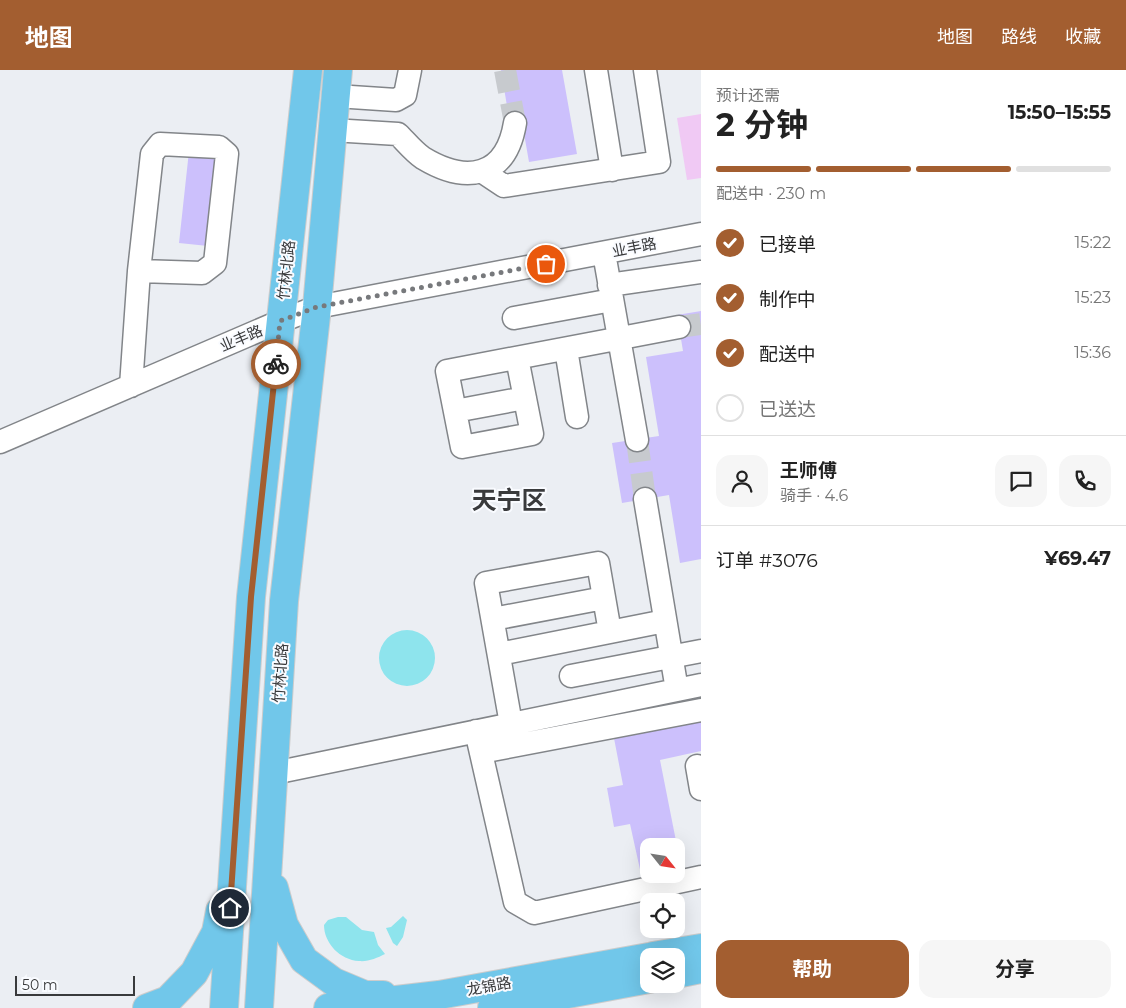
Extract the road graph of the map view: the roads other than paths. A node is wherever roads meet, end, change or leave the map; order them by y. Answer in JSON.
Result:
{"nodes":[{"id":1,"x":308,"y":70,"type":"edge"},
{"id":2,"x":410,"y":70,"type":"edge"},
{"id":3,"x":596,"y":70,"type":"edge"},
{"id":4,"x":646,"y":70,"type":"edge"},
{"id":5,"x":337,"y":83,"type":"edge"},
{"id":6,"x":405,"y":95,"type":"junction"},
{"id":7,"x":515,"y":123,"type":"tunnel mouth"},
{"id":8,"x":332,"y":130,"type":"junction"},
{"id":9,"x":411,"y":147,"type":"junction"},
{"id":10,"x":612,"y":170,"type":"junction"},
{"id":11,"x":483,"y":172,"type":"junction"},
{"id":12,"x":701,"y":234,"type":"edge"},
{"id":13,"x":604,"y":253,"type":"junction"},
{"id":14,"x":139,"y":271,"type":"junction"},
{"id":15,"x":701,"y":272,"type":"edge"},
{"id":16,"x":611,"y":293,"type":"junction"},
{"id":17,"x":317,"y":307,"type":"junction"},
{"id":18,"x":514,"y":318,"type":"dead end"},
{"id":19,"x":280,"y":321,"type":"junction"},
{"id":20,"x":679,"y":327,"type":"tunnel mouth"},
{"id":21,"x":619,"y":339,"type":"junction"},
{"id":22,"x":566,"y":349,"type":"junction"},
{"id":23,"x":518,"y":358,"type":"junction"},
{"id":24,"x":131,"y":386,"type":"junction"},
{"id":25,"x":525,"y":398,"type":"junction"},
{"id":26,"x":455,"y":411,"type":"junction"},
{"id":27,"x":577,"y":416,"type":"dead end"},
{"id":28,"x":637,"y":440,"type":"tunnel mouth"},
{"id":29,"x":0,"y":442,"type":"edge"},
{"id":30,"x":645,"y":499,"type":"tunnel mouth"},
{"id":31,"x":604,"y":598,"type":"junction"},
{"id":32,"x":493,"y":619,"type":"junction"},
{"id":33,"x":665,"y":621,"type":"junction"},
{"id":34,"x":610,"y":632,"type":"junction"},
{"id":35,"x":701,"y":651,"type":"edge"},
{"id":36,"x":499,"y":654,"type":"junction"},
{"id":37,"x":671,"y":657,"type":"junction"},
{"id":38,"x":571,"y":676,"type":"dead end"},
{"id":39,"x":701,"y":685,"type":"edge"},
{"id":40,"x":677,"y":690,"type":"junction"},
{"id":41,"x":701,"y":710,"type":"edge"},
{"id":42,"x":511,"y":724,"type":"junction"},
{"id":43,"x":478,"y":742,"type":"junction"},
{"id":44,"x":697,"y":766,"type":"dead end"},
{"id":45,"x":274,"y":773,"type":"junction"},
{"id":46,"x":701,"y":789,"type":"edge"},
{"id":47,"x":234,"y":849,"type":"junction"},
{"id":48,"x":269,"y":850,"type":"junction"},
{"id":49,"x":701,"y":877,"type":"edge"},
{"id":50,"x":701,"y":948,"type":"edge"},
{"id":51,"x":685,"y":951,"type":"edge"},
{"id":52,"x":640,"y":959,"type":"edge"},
{"id":53,"x":701,"y":969,"type":"edge"},
{"id":54,"x":685,"y":972,"type":"edge"},
{"id":55,"x":640,"y":981,"type":"edge"},
{"id":56,"x":439,"y":995,"type":"junction"},
{"id":57,"x":147,"y":1008,"type":"edge"},
{"id":58,"x":224,"y":1008,"type":"edge"},
{"id":59,"x":259,"y":1008,"type":"edge"},
{"id":60,"x":328,"y":1008,"type":"edge"},
{"id":61,"x":492,"y":1008,"type":"edge"}],
"edges":[{"from":1,"to":19,"type":"main road","name":"竹林北路"},
{"from":2,"to":6,"type":"street"},
{"from":3,"to":10,"type":"street"},
{"from":4,"to":10,"type":"street"},
{"from":5,"to":6,"type":"street"},
{"from":5,"to":8,"type":"main road","name":"竹林北路"},
{"from":6,"to":9,"type":"street"},
{"from":7,"to":11,"type":"street"},
{"from":8,"to":9,"type":"street"},
{"from":8,"to":17,"type":"main road","name":"竹林北路"},
{"from":9,"to":11,"type":"street"},
{"from":10,"to":11,"type":"street"},
{"from":12,"to":13,"type":"street","name":"业丰路"},
{"from":13,"to":16,"type":"street"},
{"from":13,"to":17,"type":"street","name":"业丰路"},
{"from":14,"to":14,"type":"street"},
{"from":14,"to":24,"type":"street"},
{"from":15,"to":16,"type":"street"},
{"from":16,"to":18,"type":"street"},
{"from":16,"to":21,"type":"street"},
{"from":17,"to":19,"type":"street","name":"业丰路"},
{"from":17,"to":45,"type":"main road","name":"竹林北路"},
{"from":19,"to":24,"type":"street","name":"业丰路"},
{"from":19,"to":47,"type":"main road","name":"竹林北路"},
{"from":20,"to":21,"type":"street"},
{"from":21,"to":22,"type":"street"},
{"from":21,"to":28,"type":"street"},
{"from":22,"to":23,"type":"street"},
{"from":22,"to":27,"type":"street"},
{"from":23,"to":25,"type":"street"},
{"from":23,"to":26,"type":"street"},
{"from":24,"to":29,"type":"street","name":"业丰路"},
{"from":25,"to":26,"type":"street"},
{"from":25,"to":26,"type":"street"},
{"from":30,"to":33,"type":"street"},
{"from":31,"to":32,"type":"street"},
{"from":31,"to":32,"type":"street"},
{"from":31,"to":34,"type":"street"},
{"from":32,"to":36,"type":"street"},
{"from":33,"to":34,"type":"street"},
{"from":33,"to":37,"type":"street"},
{"from":34,"to":36,"type":"street"},
{"from":35,"to":37,"type":"street"},
{"from":36,"to":42,"type":"street"},
{"from":37,"to":38,"type":"street"},
{"from":37,"to":40,"type":"street"},
{"from":39,"to":40,"type":"street"},
{"from":40,"to":42,"type":"street"},
{"from":41,"to":43,"type":"street"},
{"from":42,"to":43,"type":"street"},
{"from":43,"to":45,"type":"street"},
{"from":43,"to":49,"type":"street"},
{"from":44,"to":46,"type":"street"},
{"from":45,"to":48,"type":"main road","name":"竹林北路"},
{"from":47,"to":57,"type":"main road"},
{"from":47,"to":58,"type":"main road","name":"竹林北路"},
{"from":48,"to":56,"type":"main road"},
{"from":48,"to":59,"type":"main road","name":"竹林北路"},
{"from":50,"to":51,"type":"main road"},
{"from":52,"to":56,"type":"main road","name":"龙锦路"},
{"from":53,"to":54,"type":"main road"},
{"from":55,"to":61,"type":"main road","name":"龙锦路"},
{"from":56,"to":60,"type":"main road","name":"龙锦路"}]}
